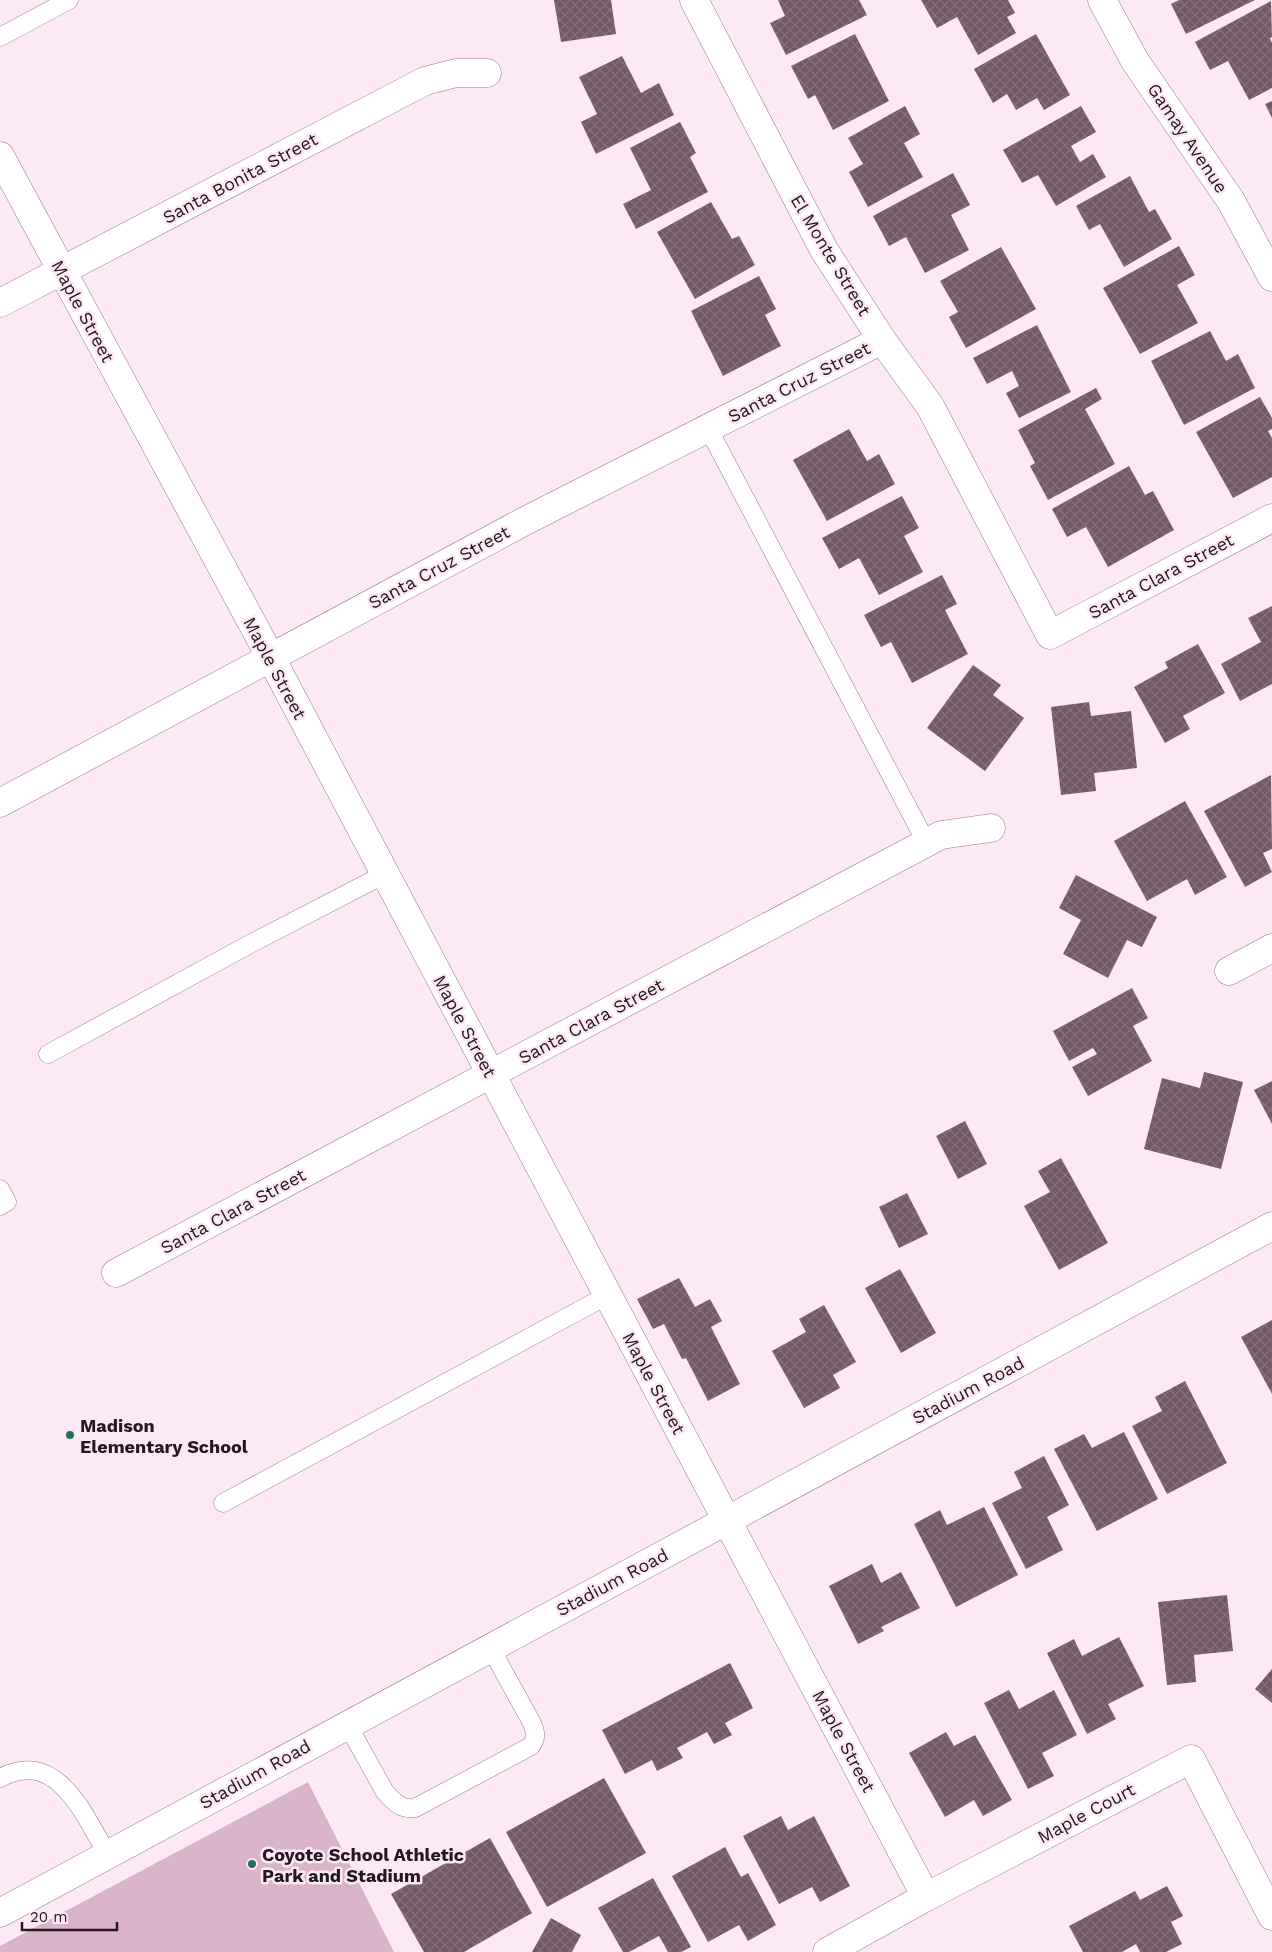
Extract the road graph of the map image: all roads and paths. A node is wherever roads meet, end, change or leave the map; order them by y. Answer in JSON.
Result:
{"nodes":[{"id":1,"x":69,"y":0,"type":"edge"},
{"id":2,"x":694,"y":0,"type":"edge"},
{"id":3,"x":1102,"y":0,"type":"edge"},
{"id":4,"x":0,"y":37,"type":"edge"},
{"id":5,"x":487,"y":73,"type":"dead end"},
{"id":6,"x":0,"y":156,"type":"edge"},
{"id":7,"x":62,"y":271,"type":"junction"},
{"id":8,"x":1272,"y":277,"type":"edge"},
{"id":9,"x":0,"y":303,"type":"edge"},
{"id":10,"x":882,"y":340,"type":"junction"},
{"id":11,"x":708,"y":428,"type":"junction"},
{"id":12,"x":1272,"y":518,"type":"edge"},
{"id":13,"x":1050,"y":635,"type":"joint"},
{"id":14,"x":271,"y":658,"type":"junction"},
{"id":15,"x":0,"y":803,"type":"edge"},
{"id":16,"x":991,"y":828,"type":"dead end"},
{"id":17,"x":926,"y":842,"type":"junction"},
{"id":18,"x":385,"y":874,"type":"junction"},
{"id":19,"x":1272,"y":948,"type":"edge"},
{"id":20,"x":1229,"y":971,"type":"dead end"},
{"id":21,"x":48,"y":1054,"type":"dead end"},
{"id":22,"x":491,"y":1075,"type":"junction"},
{"id":23,"x":0,"y":1189,"type":"edge"},
{"id":24,"x":0,"y":1206,"type":"edge"},
{"id":25,"x":1272,"y":1226,"type":"edge"},
{"id":26,"x":116,"y":1273,"type":"dead end"},
{"id":27,"x":608,"y":1295,"type":"junction"},
{"id":28,"x":223,"y":1504,"type":"dead end"},
{"id":29,"x":727,"y":1520,"type":"junction"},
{"id":30,"x":490,"y":1647,"type":"junction"},
{"id":31,"x":347,"y":1724,"type":"junction"},
{"id":32,"x":0,"y":1778,"type":"edge"},
{"id":33,"x":108,"y":1856,"type":"junction"},
{"id":34,"x":926,"y":1897,"type":"junction"},
{"id":35,"x":0,"y":1913,"type":"edge"},
{"id":36,"x":1272,"y":1916,"type":"edge"},
{"id":37,"x":826,"y":1952,"type":"edge"}],
"edges":[{"from":1,"to":4,"type":"lane"},
{"from":2,"to":10,"type":"street","name":"El Monte Street"},
{"from":3,"to":8,"type":"street","name":"Gamay Avenue"},
{"from":5,"to":7,"type":"street","name":"Santa Bonita Street"},
{"from":6,"to":7,"type":"street","name":"Maple Street"},
{"from":7,"to":9,"type":"street","name":"Santa Bonita Street"},
{"from":7,"to":14,"type":"street","name":"Maple Street"},
{"from":10,"to":11,"type":"street","name":"Santa Cruz Street"},
{"from":10,"to":13,"type":"street","name":"El Monte Street"},
{"from":11,"to":14,"type":"street","name":"Santa Cruz Street"},
{"from":11,"to":17,"type":"lane"},
{"from":12,"to":13,"type":"street","name":"Santa Clara Street"},
{"from":14,"to":15,"type":"street","name":"Santa Cruz Street"},
{"from":14,"to":18,"type":"street","name":"Maple Street"},
{"from":16,"to":17,"type":"street","name":"Santa Clara Street"},
{"from":17,"to":22,"type":"street","name":"Santa Clara Street"},
{"from":18,"to":21,"type":"lane"},
{"from":18,"to":22,"type":"street","name":"Maple Street"},
{"from":19,"to":20,"type":"street"},
{"from":22,"to":26,"type":"street","name":"Santa Clara Street"},
{"from":22,"to":27,"type":"street","name":"Maple Street"},
{"from":23,"to":24,"type":"lane"},
{"from":25,"to":29,"type":"street","name":"Stadium Road"},
{"from":27,"to":28,"type":"lane"},
{"from":27,"to":29,"type":"street","name":"Maple Street"},
{"from":29,"to":30,"type":"street","name":"Stadium Road"},
{"from":29,"to":34,"type":"street","name":"Maple Street"},
{"from":30,"to":31,"type":"street","name":"Stadium Road"},
{"from":30,"to":31,"type":"lane"},
{"from":31,"to":33,"type":"street","name":"Stadium Road"},
{"from":32,"to":33,"type":"lane"},
{"from":33,"to":35,"type":"street","name":"Stadium Road"},
{"from":34,"to":36,"type":"street","name":"Maple Court"},
{"from":34,"to":37,"type":"street","name":"Maple Court"}]}
